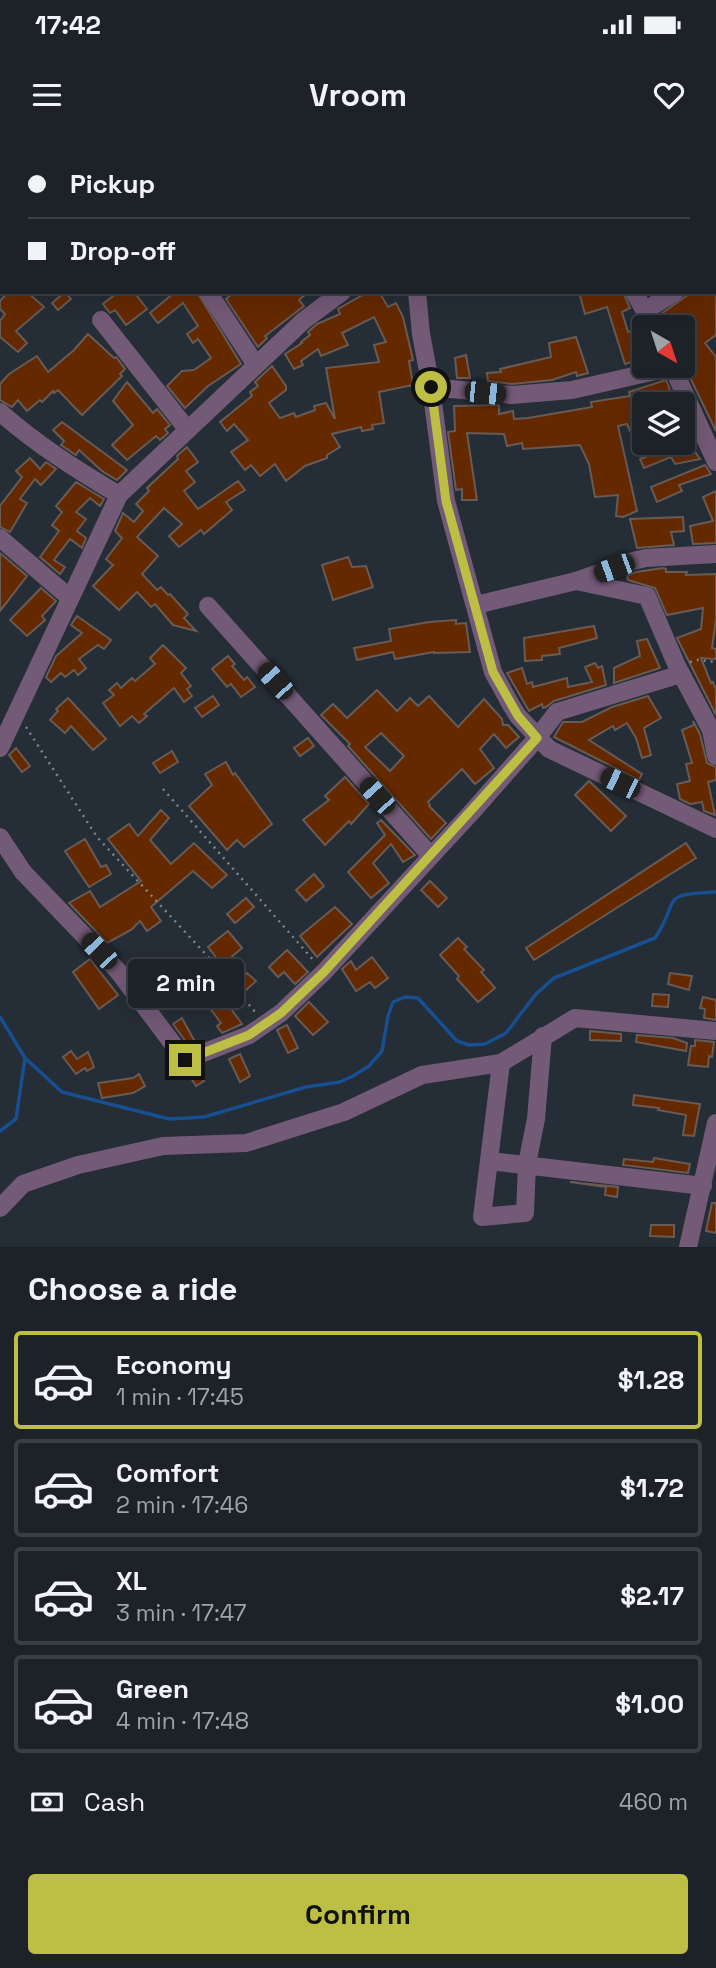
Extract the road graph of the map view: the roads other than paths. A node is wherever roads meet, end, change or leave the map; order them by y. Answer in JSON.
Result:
{"nodes":[{"id":1,"x":209,"y":294,"type":"edge"},
{"id":2,"x":339,"y":294,"type":"edge"},
{"id":3,"x":417,"y":294,"type":"edge"},
{"id":4,"x":635,"y":294,"type":"edge"},
{"id":5,"x":672,"y":294,"type":"edge"},
{"id":6,"x":646,"y":310,"type":"junction"},
{"id":7,"x":648,"y":315,"type":"edge"},
{"id":8,"x":101,"y":320,"type":"dead end"},
{"id":9,"x":256,"y":365,"type":"junction"},
{"id":10,"x":632,"y":376,"type":"edge"},
{"id":11,"x":678,"y":378,"type":"edge"},
{"id":12,"x":431,"y":387,"type":"junction"},
{"id":13,"x":0,"y":412,"type":"edge"},
{"id":14,"x":187,"y":429,"type":"junction"},
{"id":15,"x":715,"y":459,"type":"edge"},
{"id":16,"x":119,"y":495,"type":"junction"},
{"id":17,"x":0,"y":538,"type":"edge"},
{"id":18,"x":716,"y":554,"type":"edge"},
{"id":19,"x":576,"y":581,"type":"junction"},
{"id":20,"x":70,"y":598,"type":"junction"},
{"id":21,"x":476,"y":605,"type":"junction"},
{"id":22,"x":208,"y":606,"type":"dead end"},
{"id":23,"x":679,"y":670,"type":"junction"},
{"id":24,"x":537,"y":738,"type":"junction"},
{"id":25,"x":0,"y":748,"type":"edge"},
{"id":26,"x":716,"y":756,"type":"edge"},
{"id":27,"x":716,"y":829,"type":"edge"},
{"id":28,"x":0,"y":837,"type":"edge"},
{"id":29,"x":432,"y":856,"type":"junction"},
{"id":30,"x":716,"y":1031,"type":"edge"},
{"id":31,"x":543,"y":1036,"type":"junction"},
{"id":32,"x":501,"y":1063,"type":"junction"},
{"id":33,"x":716,"y":1123,"type":"edge"},
{"id":34,"x":490,"y":1161,"type":"junction"},
{"id":35,"x":527,"y":1164,"type":"junction"},
{"id":36,"x":703,"y":1186,"type":"junction"},
{"id":37,"x":0,"y":1208,"type":"edge"},
{"id":38,"x":688,"y":1247,"type":"edge"}],
"edges":[{"from":1,"to":9,"type":"street"},
{"from":2,"to":9,"type":"street"},
{"from":3,"to":12,"type":"street"},
{"from":4,"to":6,"type":"street"},
{"from":5,"to":6,"type":"street"},
{"from":6,"to":7,"type":"street"},
{"from":8,"to":14,"type":"street"},
{"from":9,"to":14,"type":"street"},
{"from":10,"to":12,"type":"street"},
{"from":11,"to":15,"type":"street"},
{"from":12,"to":21,"type":"street"},
{"from":13,"to":16,"type":"street"},
{"from":14,"to":16,"type":"street"},
{"from":16,"to":20,"type":"street"},
{"from":17,"to":20,"type":"street"},
{"from":18,"to":19,"type":"street"},
{"from":19,"to":21,"type":"street"},
{"from":19,"to":23,"type":"street"},
{"from":20,"to":25,"type":"street"},
{"from":21,"to":24,"type":"street"},
{"from":22,"to":29,"type":"street"},
{"from":23,"to":24,"type":"street"},
{"from":23,"to":26,"type":"street"},
{"from":24,"to":27,"type":"street"},
{"from":24,"to":29,"type":"street"},
{"from":28,"to":29,"type":"street"},
{"from":30,"to":31,"type":"street"},
{"from":31,"to":32,"type":"street"},
{"from":31,"to":35,"type":"street"},
{"from":32,"to":34,"type":"street"},
{"from":32,"to":37,"type":"street"},
{"from":33,"to":36,"type":"street"},
{"from":34,"to":35,"type":"street"},
{"from":34,"to":35,"type":"street"},
{"from":35,"to":36,"type":"street"},
{"from":36,"to":38,"type":"street"}]}
